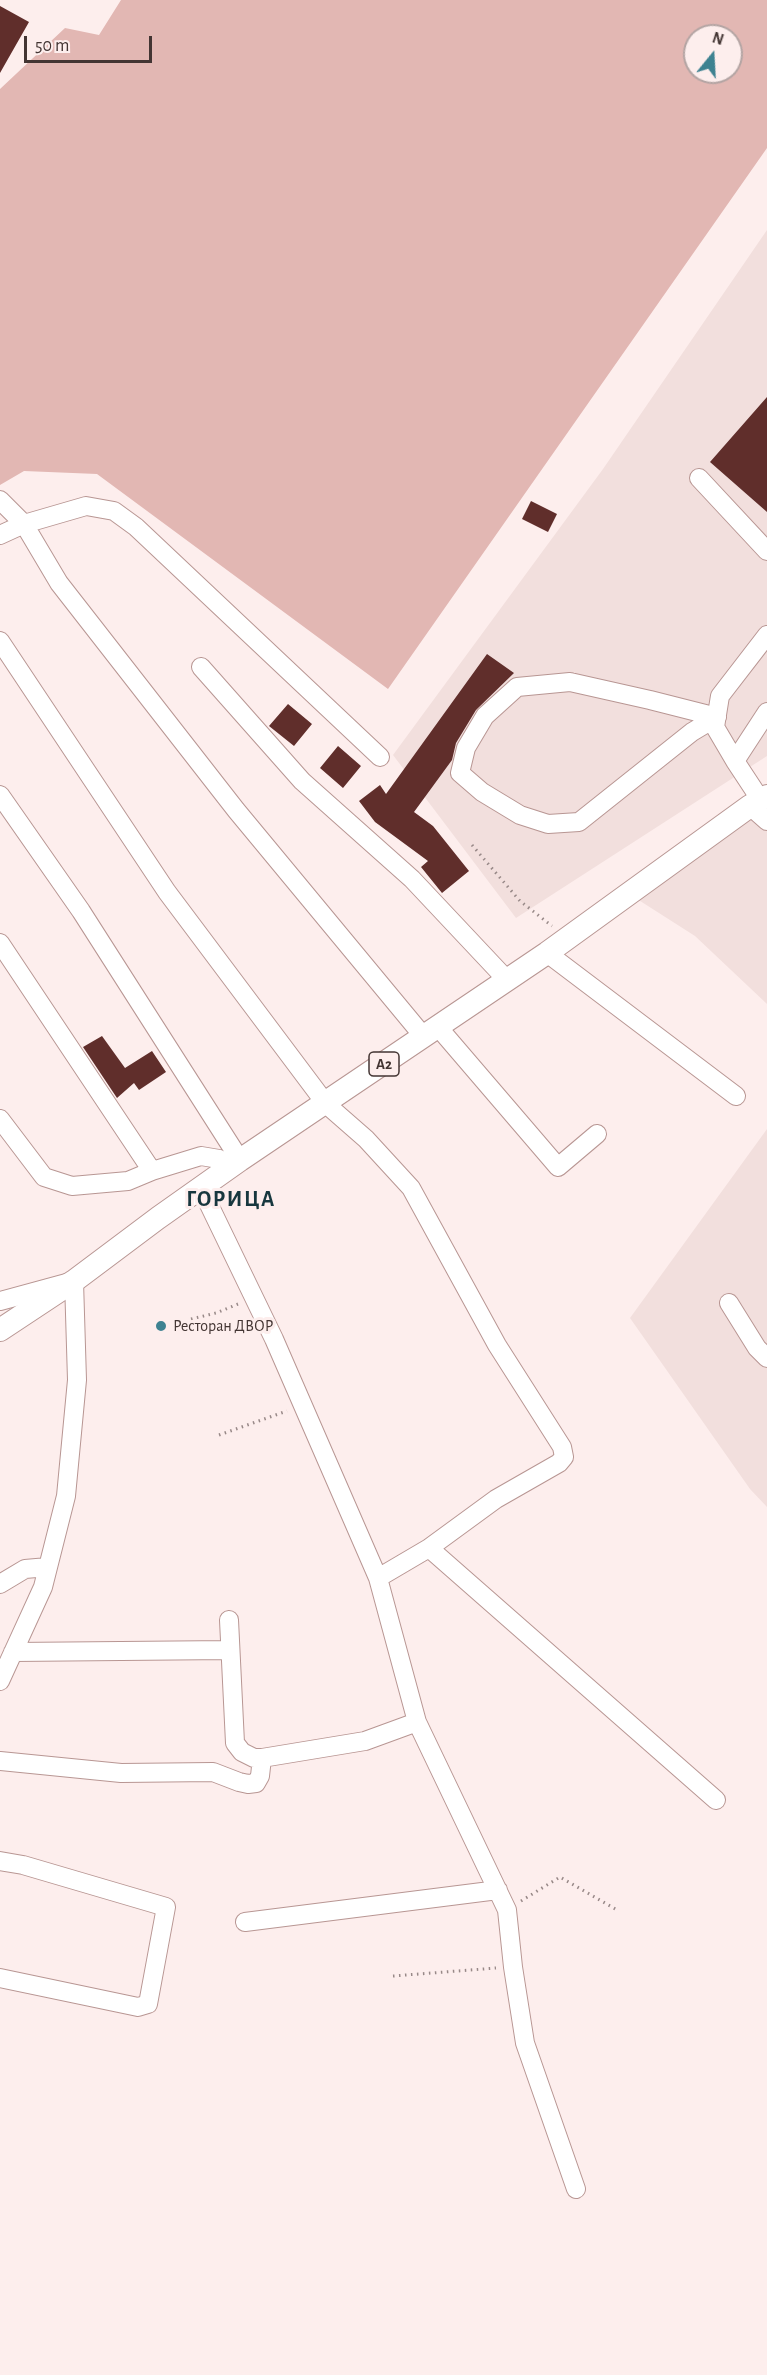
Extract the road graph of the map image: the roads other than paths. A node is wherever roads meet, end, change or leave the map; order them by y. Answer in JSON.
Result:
{"nodes":[{"id":1,"x":699,"y":478,"type":"dead end"},
{"id":2,"x":0,"y":500,"type":"edge"},
{"id":3,"x":24,"y":524,"type":"junction"},
{"id":4,"x":0,"y":535,"type":"edge"},
{"id":5,"x":767,"y":551,"type":"edge"},
{"id":6,"x":767,"y":636,"type":"edge"},
{"id":7,"x":0,"y":641,"type":"edge"},
{"id":8,"x":201,"y":667,"type":"dead end"},
{"id":9,"x":767,"y":712,"type":"edge"},
{"id":10,"x":717,"y":717,"type":"junction"},
{"id":11,"x":380,"y":757,"type":"dead end"},
{"id":12,"x":735,"y":761,"type":"junction"},
{"id":13,"x":0,"y":795,"type":"edge"},
{"id":14,"x":759,"y":800,"type":"edge"},
{"id":15,"x":767,"y":821,"type":"edge"},
{"id":16,"x":0,"y":942,"type":"edge"},
{"id":17,"x":547,"y":953,"type":"junction"},
{"id":18,"x":507,"y":980,"type":"junction"},
{"id":19,"x":431,"y":1032,"type":"junction"},
{"id":20,"x":736,"y":1096,"type":"dead end"},
{"id":21,"x":326,"y":1104,"type":"junction"},
{"id":22,"x":0,"y":1119,"type":"edge"},
{"id":23,"x":597,"y":1134,"type":"dead end"},
{"id":24,"x":237,"y":1163,"type":"junction"},
{"id":25,"x":152,"y":1171,"type":"junction"},
{"id":26,"x":201,"y":1188,"type":"junction"},
{"id":27,"x":74,"y":1281,"type":"junction"},
{"id":28,"x":0,"y":1301,"type":"edge"},
{"id":29,"x":729,"y":1303,"type":"dead end"},
{"id":30,"x":0,"y":1330,"type":"edge"},
{"id":31,"x":767,"y":1358,"type":"edge"},
{"id":32,"x":429,"y":1548,"type":"junction"},
{"id":33,"x":48,"y":1567,"type":"junction"},
{"id":34,"x":378,"y":1578,"type":"junction"},
{"id":35,"x":0,"y":1584,"type":"edge"},
{"id":36,"x":229,"y":1620,"type":"dead end"},
{"id":37,"x":230,"y":1650,"type":"junction"},
{"id":38,"x":13,"y":1652,"type":"junction"},
{"id":39,"x":0,"y":1681,"type":"edge"},
{"id":40,"x":417,"y":1722,"type":"junction"},
{"id":41,"x":262,"y":1758,"type":"junction"},
{"id":42,"x":0,"y":1761,"type":"edge"},
{"id":43,"x":716,"y":1800,"type":"dead end"},
{"id":44,"x":0,"y":1861,"type":"edge"},
{"id":45,"x":498,"y":1890,"type":"junction"},
{"id":46,"x":245,"y":1922,"type":"dead end"},
{"id":47,"x":0,"y":1978,"type":"edge"},
{"id":48,"x":576,"y":2189,"type":"dead end"}],
"edges":[{"from":1,"to":5,"type":"street"},
{"from":2,"to":3,"type":"street"},
{"from":3,"to":4,"type":"street"},
{"from":3,"to":11,"type":"street"},
{"from":3,"to":19,"type":"street"},
{"from":6,"to":10,"type":"street"},
{"from":7,"to":21,"type":"street"},
{"from":8,"to":18,"type":"street"},
{"from":9,"to":12,"type":"street"},
{"from":10,"to":10,"type":"street"},
{"from":10,"to":12,"type":"street"},
{"from":12,"to":14,"type":"street"},
{"from":13,"to":24,"type":"street"},
{"from":14,"to":15,"type":"street"},
{"from":14,"to":17,"type":"main road","number":"A2"},
{"from":16,"to":25,"type":"street"},
{"from":17,"to":18,"type":"main road","number":"A2"},
{"from":17,"to":20,"type":"street"},
{"from":18,"to":19,"type":"main road","number":"A2"},
{"from":19,"to":21,"type":"main road","number":"A2"},
{"from":19,"to":23,"type":"street"},
{"from":21,"to":24,"type":"main road","number":"A2"},
{"from":21,"to":32,"type":"street"},
{"from":22,"to":25,"type":"street"},
{"from":24,"to":25,"type":"street"},
{"from":24,"to":26,"type":"main road","number":"A2"},
{"from":26,"to":27,"type":"main road","number":"A2"},
{"from":26,"to":34,"type":"street"},
{"from":27,"to":28,"type":"street"},
{"from":27,"to":30,"type":"main road","number":"A2"},
{"from":27,"to":33,"type":"street"},
{"from":29,"to":31,"type":"street"},
{"from":32,"to":34,"type":"street"},
{"from":32,"to":43,"type":"street"},
{"from":33,"to":35,"type":"street"},
{"from":33,"to":38,"type":"street"},
{"from":34,"to":40,"type":"street"},
{"from":36,"to":37,"type":"street"},
{"from":37,"to":38,"type":"street"},
{"from":37,"to":41,"type":"street"},
{"from":38,"to":39,"type":"street"},
{"from":40,"to":41,"type":"street"},
{"from":40,"to":45,"type":"street"},
{"from":41,"to":42,"type":"street"},
{"from":44,"to":47,"type":"street"},
{"from":45,"to":46,"type":"street"},
{"from":45,"to":48,"type":"street"}]}
